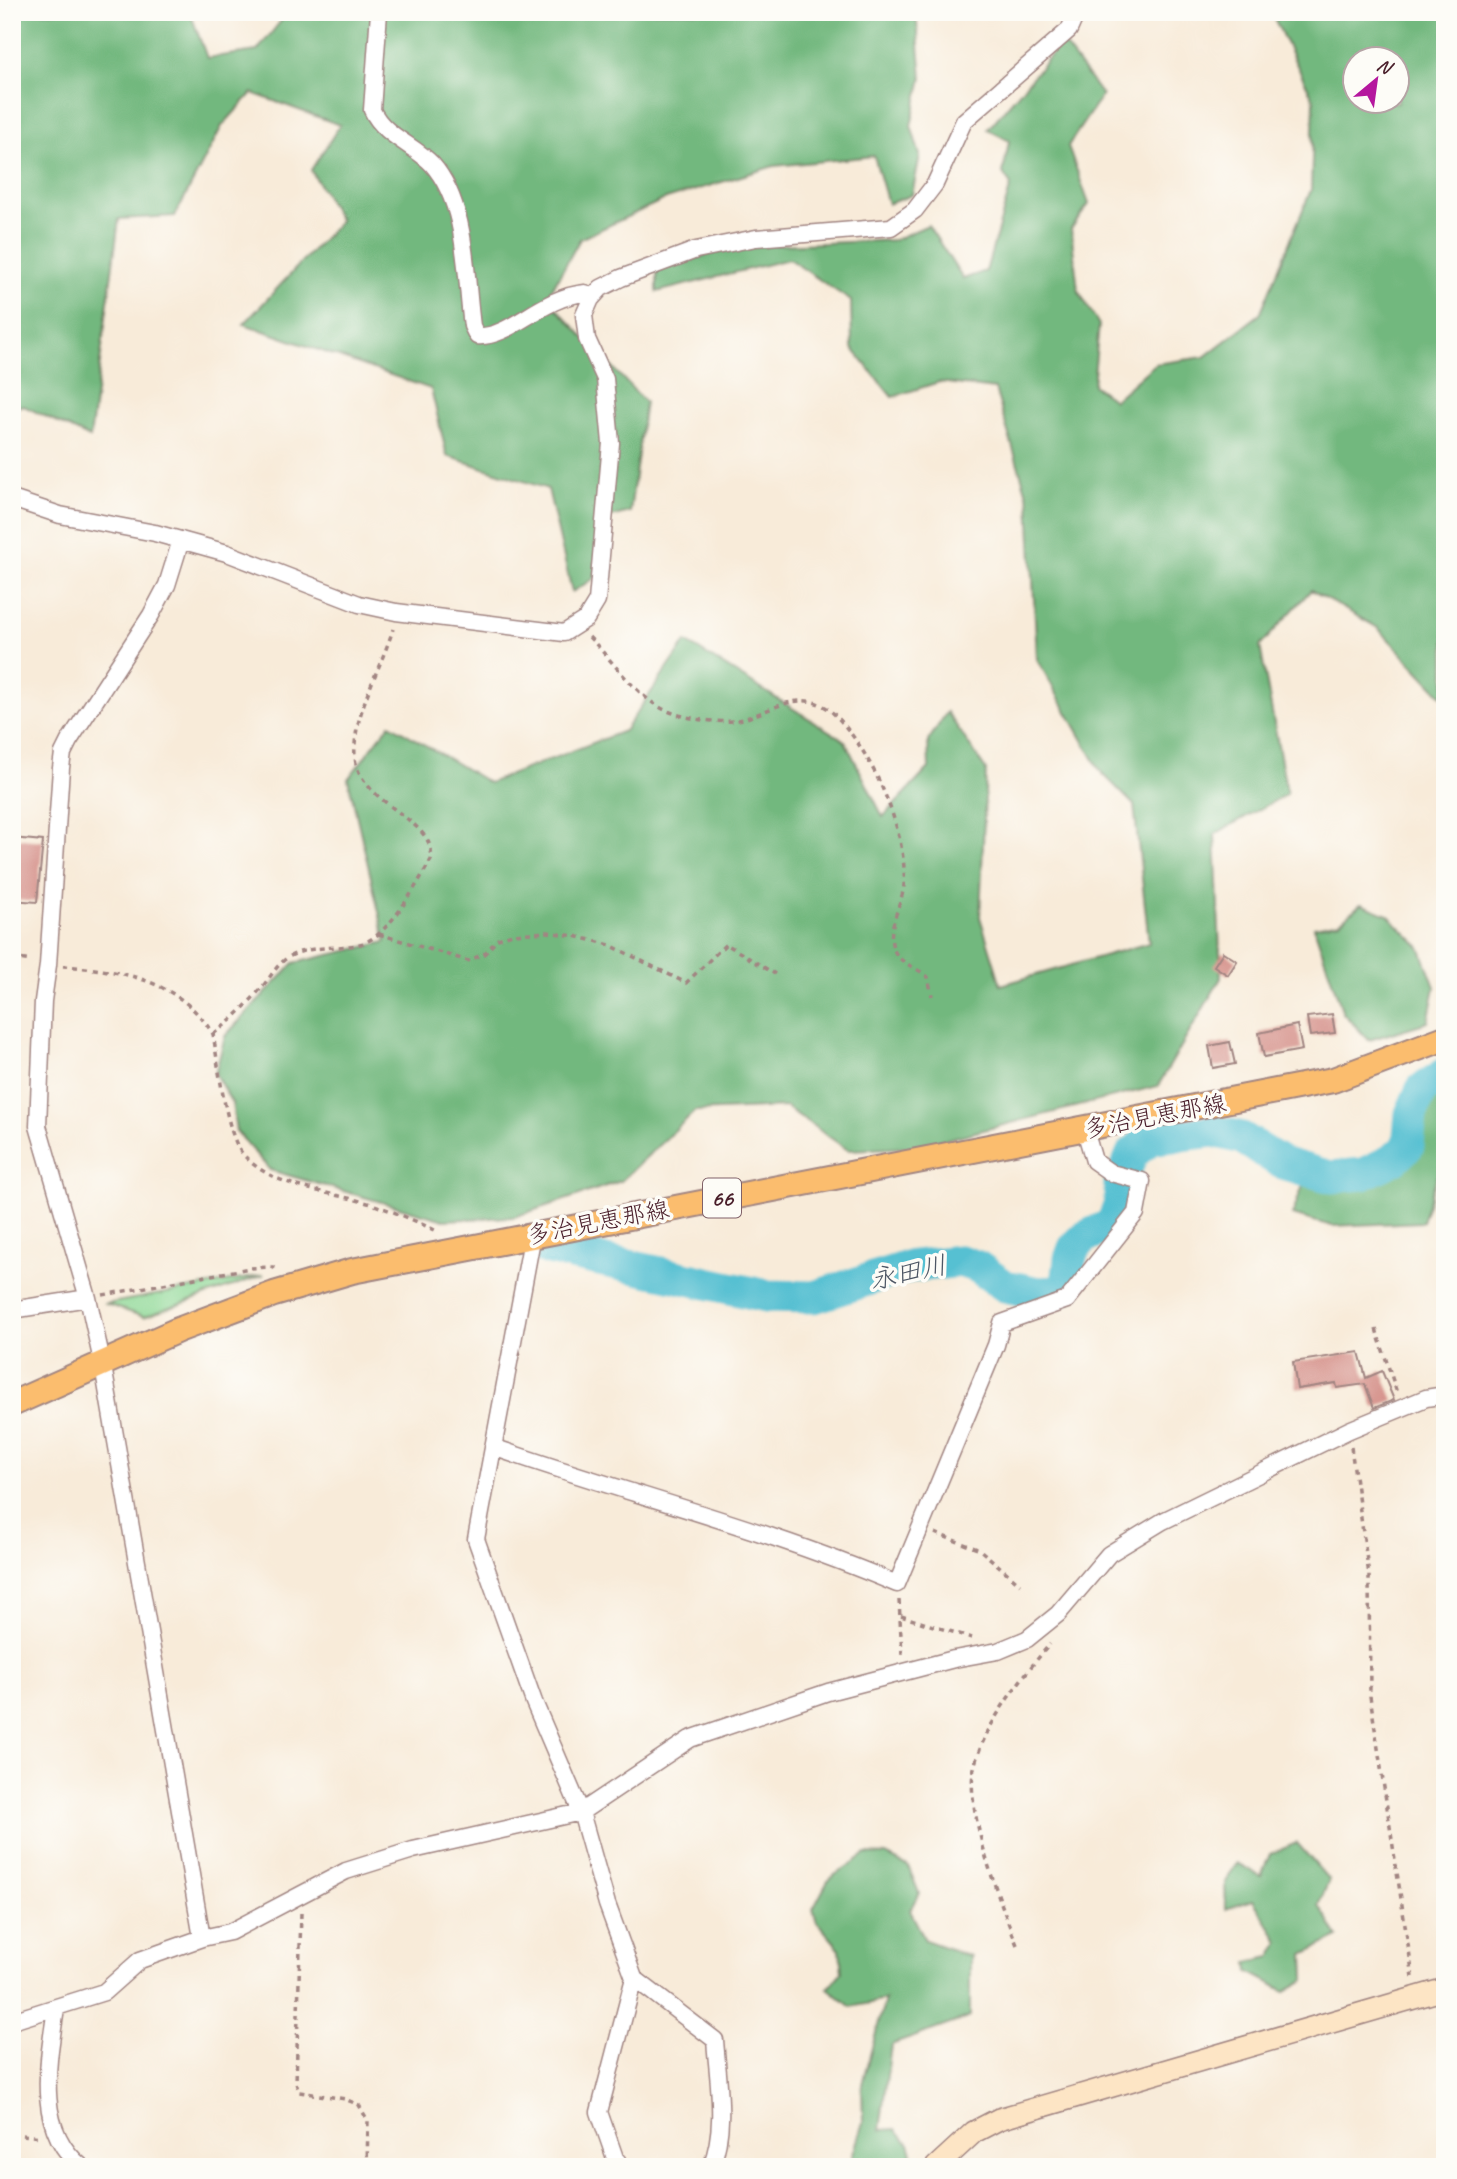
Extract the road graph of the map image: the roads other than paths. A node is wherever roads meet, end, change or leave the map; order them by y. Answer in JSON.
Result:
{"nodes":[{"id":1,"x":379,"y":12,"type":"edge"},
{"id":2,"x":1077,"y":12,"type":"edge"},
{"id":3,"x":591,"y":299,"type":"junction"},
{"id":4,"x":12,"y":499,"type":"edge"},
{"id":5,"x":181,"y":540,"type":"junction"},
{"id":6,"x":1445,"y":1038,"type":"edge"},
{"id":7,"x":1085,"y":1130,"type":"junction"},
{"id":8,"x":533,"y":1234,"type":"junction"},
{"id":9,"x":89,"y":1298,"type":"junction"},
{"id":10,"x":12,"y":1310,"type":"edge"},
{"id":11,"x":103,"y":1366,"type":"junction"},
{"id":12,"x":1445,"y":1395,"type":"edge"},
{"id":13,"x":12,"y":1404,"type":"edge"},
{"id":14,"x":493,"y":1447,"type":"junction"},
{"id":15,"x":581,"y":1812,"type":"junction"},
{"id":16,"x":202,"y":1938,"type":"junction"},
{"id":17,"x":634,"y":1978,"type":"junction"},
{"id":18,"x":1445,"y":1989,"type":"edge"},
{"id":19,"x":56,"y":2009,"type":"junction"},
{"id":20,"x":12,"y":2021,"type":"edge"},
{"id":21,"x":82,"y":2167,"type":"edge"},
{"id":22,"x":622,"y":2167,"type":"edge"},
{"id":23,"x":711,"y":2167,"type":"edge"},
{"id":24,"x":936,"y":2167,"type":"edge"}],
"edges":[{"from":1,"to":3,"type":"street"},
{"from":2,"to":3,"type":"street"},
{"from":3,"to":5,"type":"street"},
{"from":4,"to":5,"type":"street"},
{"from":5,"to":9,"type":"street"},
{"from":6,"to":7,"type":"main road","name":"多治見恵那線","number":"66"},
{"from":7,"to":8,"type":"main road","name":"多治見恵那線","number":"66"},
{"from":7,"to":14,"type":"street"},
{"from":8,"to":11,"type":"main road","name":"多治見恵那線","number":"66"},
{"from":8,"to":14,"type":"street"},
{"from":9,"to":10,"type":"street"},
{"from":9,"to":11,"type":"street"},
{"from":11,"to":13,"type":"main road","name":"多治見恵那線","number":"66"},
{"from":11,"to":16,"type":"street"},
{"from":12,"to":15,"type":"street"},
{"from":14,"to":15,"type":"street"},
{"from":15,"to":16,"type":"street"},
{"from":15,"to":17,"type":"street"},
{"from":16,"to":19,"type":"street"},
{"from":17,"to":22,"type":"street"},
{"from":17,"to":23,"type":"street"},
{"from":18,"to":24,"type":"street"},
{"from":19,"to":20,"type":"street"},
{"from":19,"to":21,"type":"street"}]}
